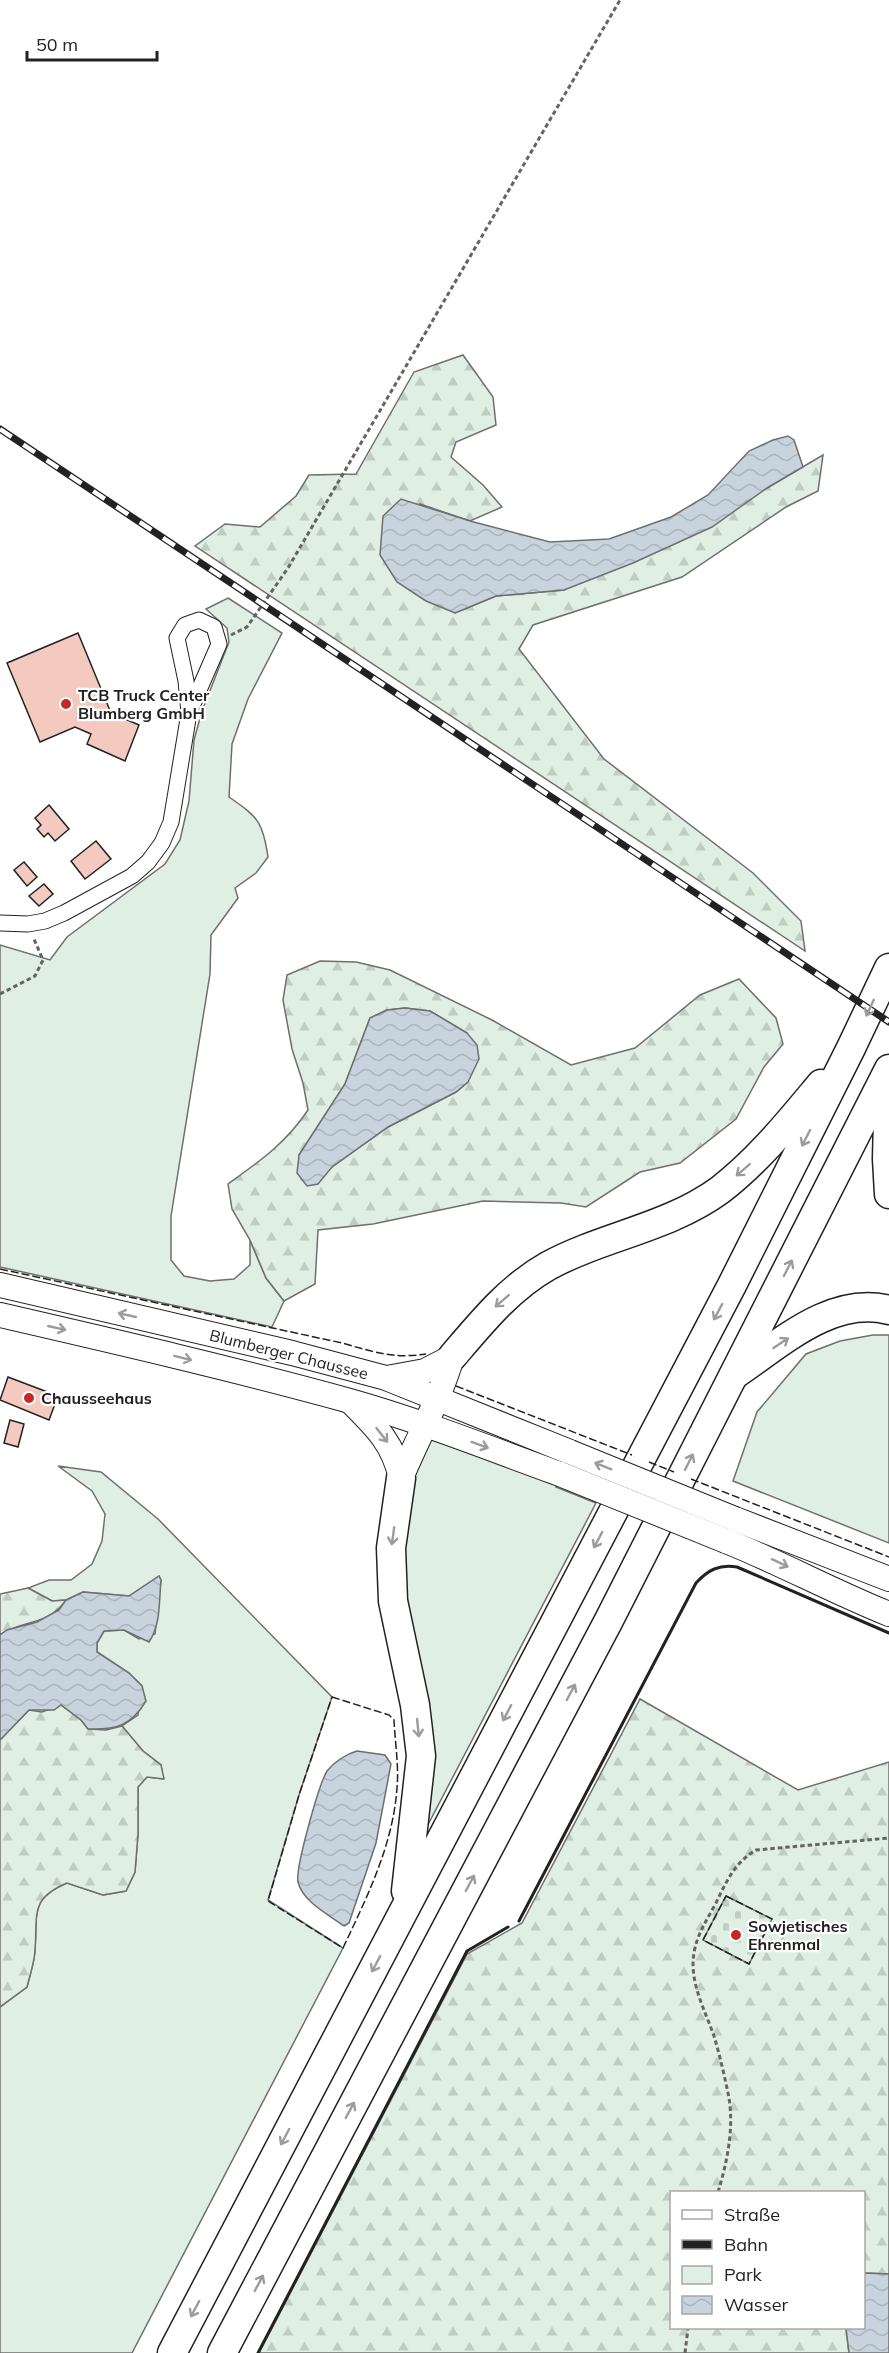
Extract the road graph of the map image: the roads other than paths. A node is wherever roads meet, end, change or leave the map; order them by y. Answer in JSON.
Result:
{"nodes":[{"id":1,"x":189,"y":713,"type":"junction"},
{"id":2,"x":0,"y":923,"type":"edge"},
{"id":3,"x":889,"y":968,"type":"edge"},
{"id":4,"x":851,"y":1048,"type":"junction"},
{"id":5,"x":889,"y":1070,"type":"edge"},
{"id":6,"x":889,"y":1194,"type":"edge"},
{"id":7,"x":0,"y":1285,"type":"edge"},
{"id":8,"x":889,"y":1310,"type":"edge"},
{"id":9,"x":0,"y":1315,"type":"edge"},
{"id":10,"x":452,"y":1357,"type":"junction"},
{"id":11,"x":732,"y":1376,"type":"junction"},
{"id":12,"x":386,"y":1378,"type":"junction"},
{"id":13,"x":438,"y":1399,"type":"junction"},
{"id":14,"x":350,"y":1401,"type":"junction"},
{"id":15,"x":425,"y":1424,"type":"junction"},
{"id":16,"x":401,"y":1478,"type":"junction"},
{"id":17,"x":889,"y":1579,"type":"edge"},
{"id":18,"x":889,"y":1614,"type":"edge"},
{"id":19,"x":403,"y":1912,"type":"junction"},
{"id":20,"x":172,"y":2353,"type":"edge"},
{"id":21,"x":222,"y":2353,"type":"edge"}],
"edges":[{"from":1,"to":1,"type":"street"},
{"from":1,"to":2,"type":"street"},
{"from":3,"to":4,"type":"highway","one_way":true},
{"from":4,"to":10,"type":"highway","one_way":true},
{"from":4,"to":19,"type":"highway","one_way":true},
{"from":5,"to":6,"type":"highway"},
{"from":11,"to":5,"type":"highway","one_way":true},
{"from":12,"to":7,"type":"main road","name":"Blumberger Chaussee","one_way":true},
{"from":11,"to":8,"type":"highway","one_way":true},
{"from":9,"to":14,"type":"main road","name":"Blumberger Chaussee","one_way":true},
{"from":10,"to":12,"type":"main road"},
{"from":10,"to":13,"type":"main road"},
{"from":21,"to":11,"type":"highway","one_way":true},
{"from":12,"to":13,"type":"main road","name":"Blumberger Chaussee"},
{"from":13,"to":15,"type":"main road"},
{"from":17,"to":13,"type":"main road","name":"Blumberger Chaussee","one_way":true,"bridge":true},
{"from":14,"to":15,"type":"main road","name":"Blumberger Chaussee"},
{"from":14,"to":16,"type":"main road","one_way":true},
{"from":15,"to":16,"type":"main road"},
{"from":15,"to":18,"type":"main road","name":"Blumberger Chaussee","one_way":true,"bridge":true},
{"from":16,"to":19,"type":"highway","one_way":true},
{"from":19,"to":20,"type":"highway","one_way":true}]}
